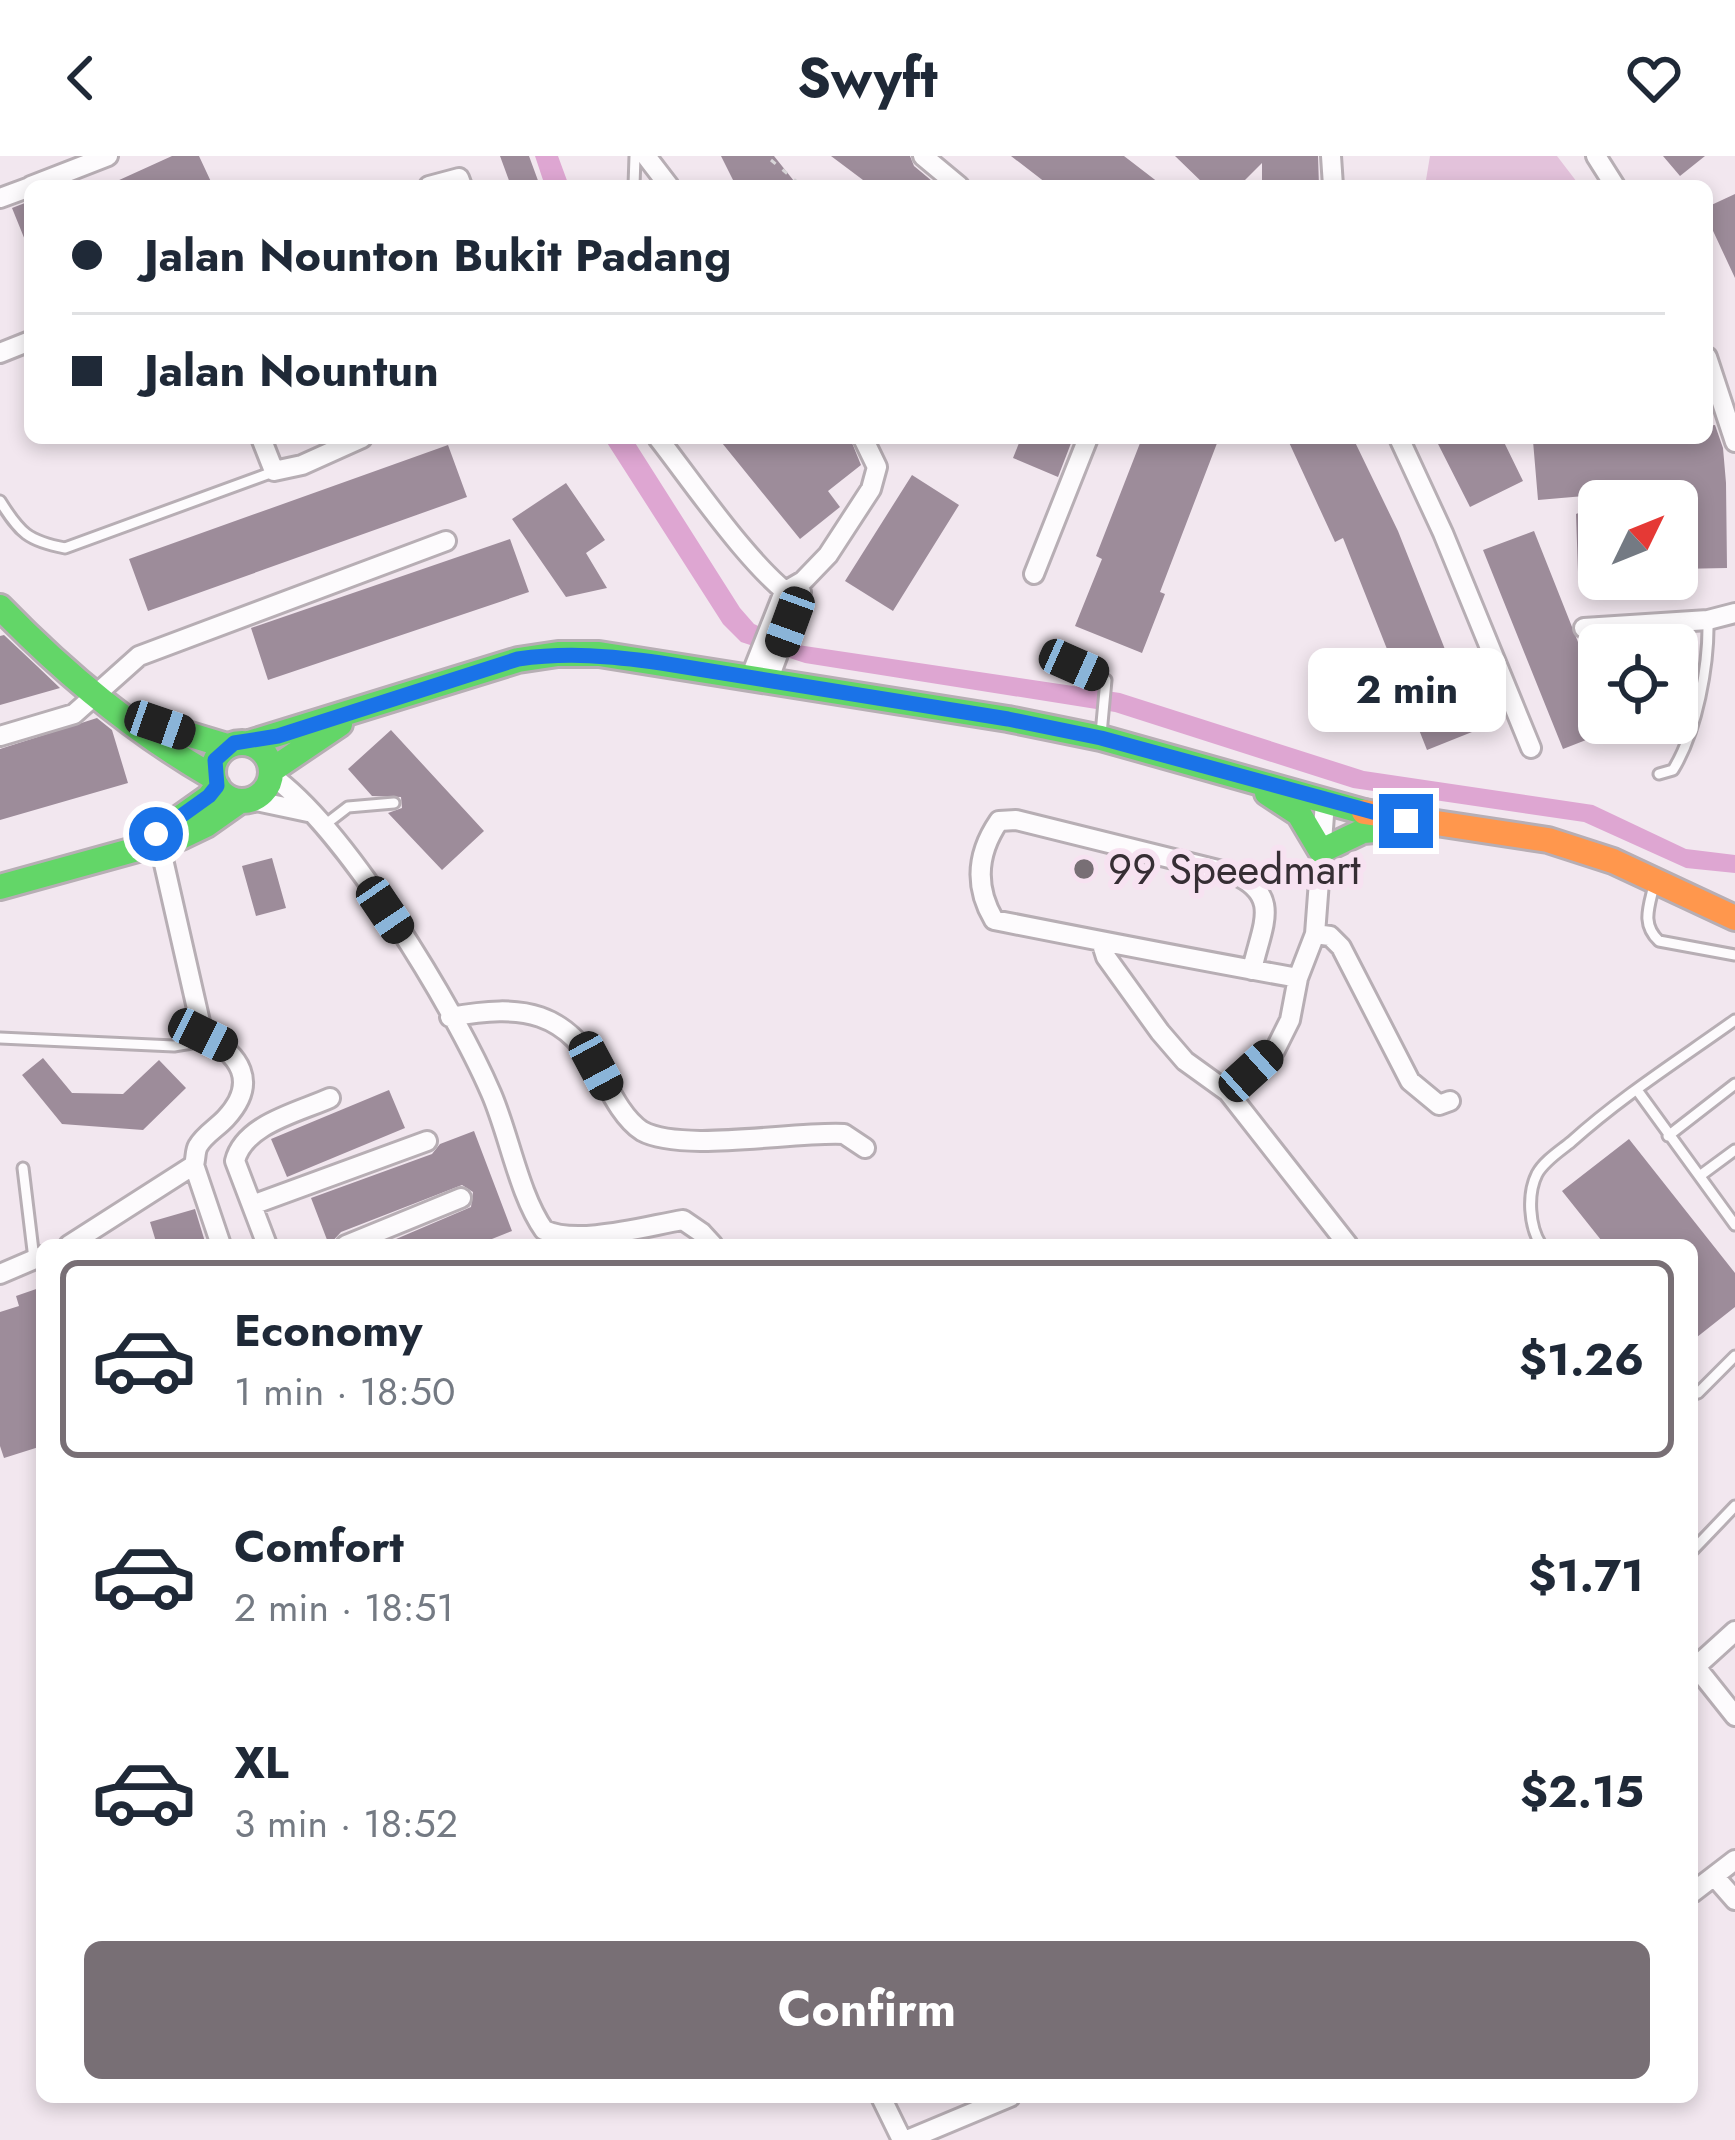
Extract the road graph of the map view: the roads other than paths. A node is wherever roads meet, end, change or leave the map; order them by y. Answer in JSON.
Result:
{"nodes":[{"id":1,"x":108,"y":156,"type":"edge"},
{"id":2,"x":646,"y":156,"type":"edge"},
{"id":3,"x":923,"y":156,"type":"edge"},
{"id":4,"x":46,"y":180,"type":"edge"},
{"id":5,"x":664,"y":180,"type":"edge"},
{"id":6,"x":952,"y":180,"type":"edge"},
{"id":7,"x":1716,"y":412,"type":"edge"},
{"id":8,"x":1735,"y":442,"type":"edge"},
{"id":9,"x":263,"y":444,"type":"edge"},
{"id":10,"x":346,"y":444,"type":"edge"},
{"id":11,"x":663,"y":444,"type":"edge"},
{"id":12,"x":866,"y":444,"type":"edge"},
{"id":13,"x":1086,"y":444,"type":"edge"},
{"id":14,"x":1402,"y":444,"type":"edge"},
{"id":15,"x":274,"y":471,"type":"junction"},
{"id":16,"x":0,"y":501,"type":"edge"},
{"id":17,"x":446,"y":542,"type":"dead end"},
{"id":18,"x":1034,"y":574,"type":"dead end"},
{"id":19,"x":795,"y":591,"type":"junction"},
{"id":20,"x":0,"y":607,"type":"edge"},
{"id":21,"x":1735,"y":613,"type":"edge"},
{"id":22,"x":1708,"y":620,"type":"junction"},
{"id":23,"x":1646,"y":624,"type":"edge"},
{"id":24,"x":1074,"y":665,"type":"dead end"},
{"id":25,"x":759,"y":679,"type":"junction"},
{"id":26,"x":97,"y":694,"type":"junction"},
{"id":27,"x":357,"y":712,"type":"junction"},
{"id":28,"x":122,"y":714,"type":"junction"},
{"id":29,"x":1102,"y":727,"type":"junction"},
{"id":30,"x":0,"y":736,"type":"edge"},
{"id":31,"x":238,"y":744,"type":"junction"},
{"id":32,"x":1531,"y":748,"type":"dead end"},
{"id":33,"x":272,"y":773,"type":"junction"},
{"id":34,"x":1659,"y":774,"type":"dead end"},
{"id":35,"x":1244,"y":779,"type":"junction"},
{"id":36,"x":215,"y":782,"type":"junction"},
{"id":37,"x":246,"y":800,"type":"junction"},
{"id":38,"x":1325,"y":802,"type":"junction"},
{"id":39,"x":394,"y":803,"type":"dead end"},
{"id":40,"x":315,"y":819,"type":"junction"},
{"id":41,"x":1431,"y":825,"type":"junction"},
{"id":42,"x":153,"y":841,"type":"junction"},
{"id":43,"x":1321,"y":851,"type":"junction"},
{"id":44,"x":1655,"y":879,"type":"junction"},
{"id":45,"x":0,"y":887,"type":"edge"},
{"id":46,"x":1735,"y":918,"type":"edge"},
{"id":47,"x":1315,"y":934,"type":"junction"},
{"id":48,"x":1100,"y":941,"type":"junction"},
{"id":49,"x":1735,"y":955,"type":"edge"},
{"id":50,"x":1252,"y":970,"type":"junction"},
{"id":51,"x":1298,"y":978,"type":"junction"},
{"id":52,"x":450,"y":1017,"type":"junction"},
{"id":53,"x":1735,"y":1020,"type":"edge"},
{"id":54,"x":203,"y":1035,"type":"junction"},
{"id":55,"x":0,"y":1038,"type":"edge"},
{"id":56,"x":1735,"y":1084,"type":"edge"},
{"id":57,"x":1637,"y":1090,"type":"junction"},
{"id":58,"x":1228,"y":1091,"type":"junction"},
{"id":59,"x":330,"y":1098,"type":"dead end"},
{"id":60,"x":1450,"y":1100,"type":"dead end"},
{"id":61,"x":1668,"y":1136,"type":"junction"},
{"id":62,"x":427,"y":1141,"type":"dead end"},
{"id":63,"x":865,"y":1148,"type":"dead end"},
{"id":64,"x":1735,"y":1150,"type":"edge"},
{"id":65,"x":194,"y":1165,"type":"junction"},
{"id":66,"x":22,"y":1168,"type":"dead end"},
{"id":67,"x":1701,"y":1175,"type":"junction"},
{"id":68,"x":461,"y":1198,"type":"dead end"},
{"id":69,"x":252,"y":1205,"type":"junction"},
{"id":70,"x":1735,"y":1225,"type":"edge"},
{"id":71,"x":80,"y":1239,"type":"edge"},
{"id":72,"x":219,"y":1239,"type":"edge"},
{"id":73,"x":265,"y":1239,"type":"edge"},
{"id":74,"x":361,"y":1239,"type":"edge"},
{"id":75,"x":604,"y":1239,"type":"edge"},
{"id":76,"x":706,"y":1239,"type":"edge"},
{"id":77,"x":1343,"y":1239,"type":"edge"},
{"id":78,"x":1537,"y":1239,"type":"edge"},
{"id":79,"x":36,"y":1247,"type":"edge"},
{"id":80,"x":36,"y":1259,"type":"edge"},
{"id":81,"x":0,"y":1274,"type":"edge"},
{"id":82,"x":1735,"y":1355,"type":"edge"},
{"id":83,"x":1698,"y":1394,"type":"edge"},
{"id":84,"x":1735,"y":1506,"type":"edge"},
{"id":85,"x":1698,"y":1545,"type":"edge"},
{"id":86,"x":1735,"y":1631,"type":"edge"},
{"id":87,"x":1698,"y":1662,"type":"edge"},
{"id":88,"x":1698,"y":1672,"type":"edge"},
{"id":89,"x":1735,"y":1716,"type":"edge"},
{"id":90,"x":1735,"y":1860,"type":"edge"},
{"id":91,"x":1714,"y":1876,"type":"junction"},
{"id":92,"x":1698,"y":1888,"type":"edge"},
{"id":93,"x":1735,"y":1900,"type":"edge"},
{"id":94,"x":884,"y":2103,"type":"edge"},
{"id":95,"x":995,"y":2103,"type":"edge"},
{"id":96,"x":904,"y":2140,"type":"edge"}],
"edges":[{"from":1,"to":4,"type":"street"},
{"from":2,"to":5,"type":"street"},
{"from":3,"to":6,"type":"street"},
{"from":7,"to":8,"type":"street"},
{"from":9,"to":15,"type":"street"},
{"from":10,"to":15,"type":"street"},
{"from":11,"to":19,"type":"street"},
{"from":12,"to":19,"type":"street"},
{"from":13,"to":18,"type":"street"},
{"from":14,"to":32,"type":"street"},
{"from":15,"to":16,"type":"lane"},
{"from":17,"to":26,"type":"street"},
{"from":19,"to":25,"type":"street"},
{"from":20,"to":26,"type":"street"},
{"from":21,"to":22,"type":"street"},
{"from":22,"to":23,"type":"street"},
{"from":22,"to":34,"type":"lane"},
{"from":24,"to":29,"type":"lane"},
{"from":25,"to":27,"type":"street"},
{"from":25,"to":29,"type":"street"},
{"from":26,"to":28,"type":"street"},
{"from":26,"to":30,"type":"street"},
{"from":27,"to":31,"type":"street"},
{"from":27,"to":33,"type":"street"},
{"from":28,"to":31,"type":"street"},
{"from":28,"to":36,"type":"street"},
{"from":29,"to":35,"type":"street"},
{"from":31,"to":33,"type":"street"},
{"from":31,"to":36,"type":"street"},
{"from":33,"to":37,"type":"street"},
{"from":33,"to":40,"type":"street"},
{"from":35,"to":38,"type":"street"},
{"from":35,"to":43,"type":"street"},
{"from":36,"to":37,"type":"street"},
{"from":36,"to":42,"type":"street"},
{"from":37,"to":40,"type":"street"},
{"from":37,"to":42,"type":"street"},
{"from":38,"to":41,"type":"street"},
{"from":38,"to":43,"type":"street"},
{"from":39,"to":40,"type":"lane"},
{"from":40,"to":52,"type":"street"},
{"from":41,"to":43,"type":"street"},
{"from":41,"to":44,"type":"street"},
{"from":42,"to":45,"type":"street"},
{"from":42,"to":54,"type":"street"},
{"from":43,"to":47,"type":"street"},
{"from":44,"to":46,"type":"street"},
{"from":44,"to":49,"type":"lane"},
{"from":47,"to":51,"type":"street"},
{"from":47,"to":60,"type":"street"},
{"from":48,"to":50,"type":"street"},
{"from":48,"to":50,"type":"street"},
{"from":48,"to":58,"type":"street"},
{"from":50,"to":51,"type":"street"},
{"from":51,"to":58,"type":"street"},
{"from":52,"to":63,"type":"street"},
{"from":52,"to":75,"type":"street"},
{"from":53,"to":57,"type":"lane"},
{"from":54,"to":55,"type":"lane"},
{"from":54,"to":65,"type":"street"},
{"from":56,"to":61,"type":"lane"},
{"from":57,"to":61,"type":"lane"},
{"from":57,"to":78,"type":"lane"},
{"from":58,"to":77,"type":"street"},
{"from":59,"to":69,"type":"street"},
{"from":61,"to":67,"type":"lane"},
{"from":62,"to":69,"type":"street"},
{"from":64,"to":67,"type":"lane"},
{"from":65,"to":71,"type":"street"},
{"from":65,"to":72,"type":"street"},
{"from":66,"to":79,"type":"lane"},
{"from":67,"to":70,"type":"lane"},
{"from":68,"to":74,"type":"street"},
{"from":69,"to":73,"type":"street"},
{"from":75,"to":76,"type":"street"},
{"from":80,"to":81,"type":"street"},
{"from":82,"to":83,"type":"lane"},
{"from":84,"to":85,"type":"lane"},
{"from":86,"to":87,"type":"street"},
{"from":88,"to":89,"type":"street"},
{"from":90,"to":91,"type":"street"},
{"from":91,"to":92,"type":"street"},
{"from":91,"to":93,"type":"street"},
{"from":94,"to":96,"type":"street"},
{"from":95,"to":96,"type":"street"}]}
